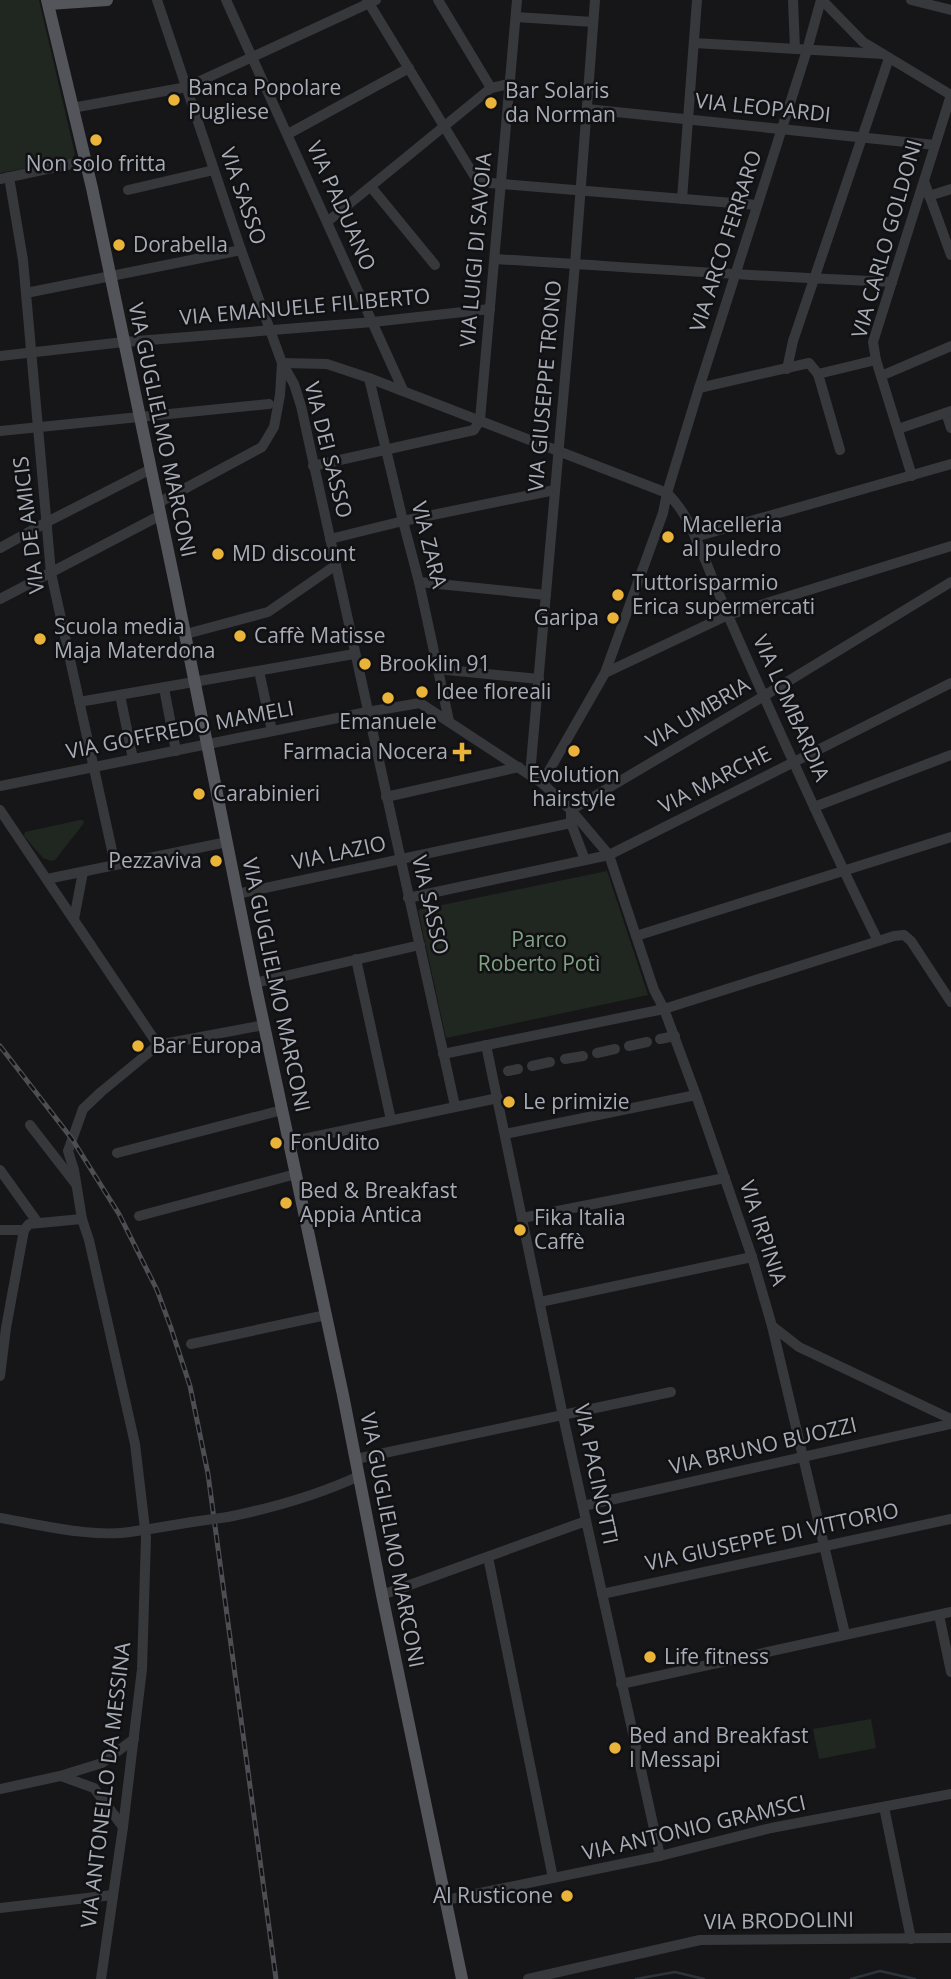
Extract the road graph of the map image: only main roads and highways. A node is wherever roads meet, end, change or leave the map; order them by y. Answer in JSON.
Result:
{"nodes":[{"id":1,"x":107,"y":0,"type":"edge"},
{"id":2,"x":48,"y":2,"type":"edge"},
{"id":3,"x":462,"y":1979,"type":"edge"}],
"edges":[{"from":1,"to":2,"type":"main road"},
{"from":2,"to":3,"type":"main road","name":"VIA GUGLIELMO MARCONI"}]}
